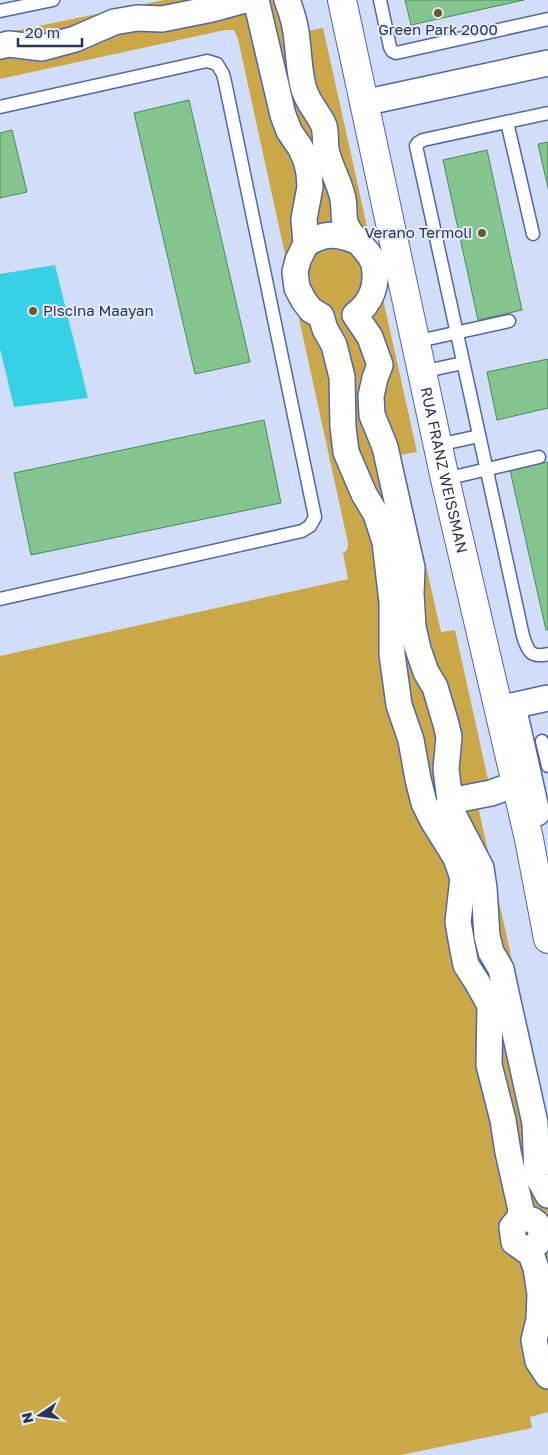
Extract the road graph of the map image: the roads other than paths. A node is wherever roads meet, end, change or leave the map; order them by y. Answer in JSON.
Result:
{"nodes":[{"id":1,"x":53,"y":0,"type":"edge"},
{"id":2,"x":245,"y":0,"type":"edge"},
{"id":3,"x":256,"y":0,"type":"edge"},
{"id":4,"x":287,"y":0,"type":"edge"},
{"id":5,"x":342,"y":0,"type":"edge"},
{"id":6,"x":380,"y":0,"type":"edge"},
{"id":7,"x":0,"y":11,"type":"edge"},
{"id":8,"x":548,"y":19,"type":"edge"},
{"id":9,"x":0,"y":46,"type":"edge"},
{"id":10,"x":548,"y":63,"type":"edge"},
{"id":11,"x":363,"y":103,"type":"junction"},
{"id":12,"x":0,"y":107,"type":"edge"},
{"id":13,"x":548,"y":113,"type":"edge"},
{"id":14,"x":507,"y":122,"type":"junction"},
{"id":15,"x":532,"y":234,"type":"dead end"},
{"id":16,"x":354,"y":240,"type":"junction"},
{"id":17,"x":306,"y":244,"type":"junction"},
{"id":18,"x":355,"y":314,"type":"junction"},
{"id":19,"x":321,"y":316,"type":"junction"},
{"id":20,"x":509,"y":321,"type":"dead end"},
{"id":21,"x":457,"y":332,"type":"junction"},
{"id":22,"x":414,"y":342,"type":"junction"},
{"id":23,"x":463,"y":363,"type":"junction"},
{"id":24,"x":421,"y":372,"type":"junction"},
{"id":25,"x":479,"y":436,"type":"junction"},
{"id":26,"x":438,"y":445,"type":"junction"},
{"id":27,"x":539,"y":457,"type":"dead end"},
{"id":28,"x":486,"y":469,"type":"junction"},
{"id":29,"x":445,"y":479,"type":"junction"},
{"id":30,"x":0,"y":599,"type":"edge"},
{"id":31,"x":548,"y":654,"type":"edge"},
{"id":32,"x":548,"y":698,"type":"edge"},
{"id":33,"x":506,"y":707,"type":"junction"},
{"id":34,"x":542,"y":741,"type":"dead end"},
{"id":35,"x":548,"y":766,"type":"edge"},
{"id":36,"x":516,"y":784,"type":"junction"},
{"id":37,"x":450,"y":801,"type":"junction"},
{"id":38,"x":548,"y":866,"type":"edge"},
{"id":39,"x":548,"y":939,"type":"edge"},
{"id":40,"x":548,"y":1196,"type":"edge"},
{"id":41,"x":548,"y":1376,"type":"edge"}],
"edges":[{"from":1,"to":7,"type":"lane"},
{"from":2,"to":9,"type":"street"},
{"from":3,"to":17,"type":"street"},
{"from":4,"to":16,"type":"street"},
{"from":5,"to":11,"type":"street","name":"RUA FRANZ WEISSMAN"},
{"from":6,"to":8,"type":"lane"},
{"from":10,"to":11,"type":"street"},
{"from":11,"to":22,"type":"street","name":"RUA FRANZ WEISSMAN"},
{"from":12,"to":30,"type":"lane"},
{"from":13,"to":14,"type":"lane"},
{"from":14,"to":15,"type":"lane"},
{"from":14,"to":21,"type":"lane"},
{"from":16,"to":17,"type":"street"},
{"from":16,"to":18,"type":"street"},
{"from":17,"to":19,"type":"street"},
{"from":18,"to":19,"type":"street"},
{"from":18,"to":37,"type":"street"},
{"from":19,"to":41,"type":"street"},
{"from":20,"to":21,"type":"lane"},
{"from":21,"to":22,"type":"lane"},
{"from":21,"to":23,"type":"lane"},
{"from":22,"to":24,"type":"street","name":"RUA FRANZ WEISSMAN"},
{"from":23,"to":24,"type":"lane"},
{"from":23,"to":25,"type":"lane"},
{"from":24,"to":26,"type":"street","name":"RUA FRANZ WEISSMAN"},
{"from":25,"to":26,"type":"lane"},
{"from":25,"to":28,"type":"lane"},
{"from":26,"to":29,"type":"street","name":"RUA FRANZ WEISSMAN"},
{"from":27,"to":28,"type":"lane"},
{"from":28,"to":29,"type":"lane"},
{"from":28,"to":31,"type":"lane"},
{"from":29,"to":33,"type":"street","name":"RUA FRANZ WEISSMAN"},
{"from":32,"to":33,"type":"street"},
{"from":33,"to":36,"type":"street","name":"RUA FRANZ WEISSMAN"},
{"from":33,"to":38,"type":"street"},
{"from":34,"to":35,"type":"lane"},
{"from":36,"to":37,"type":"street"},
{"from":36,"to":39,"type":"street","name":"RUA FRANZ WEISSMAN"},
{"from":37,"to":40,"type":"street"}]}
